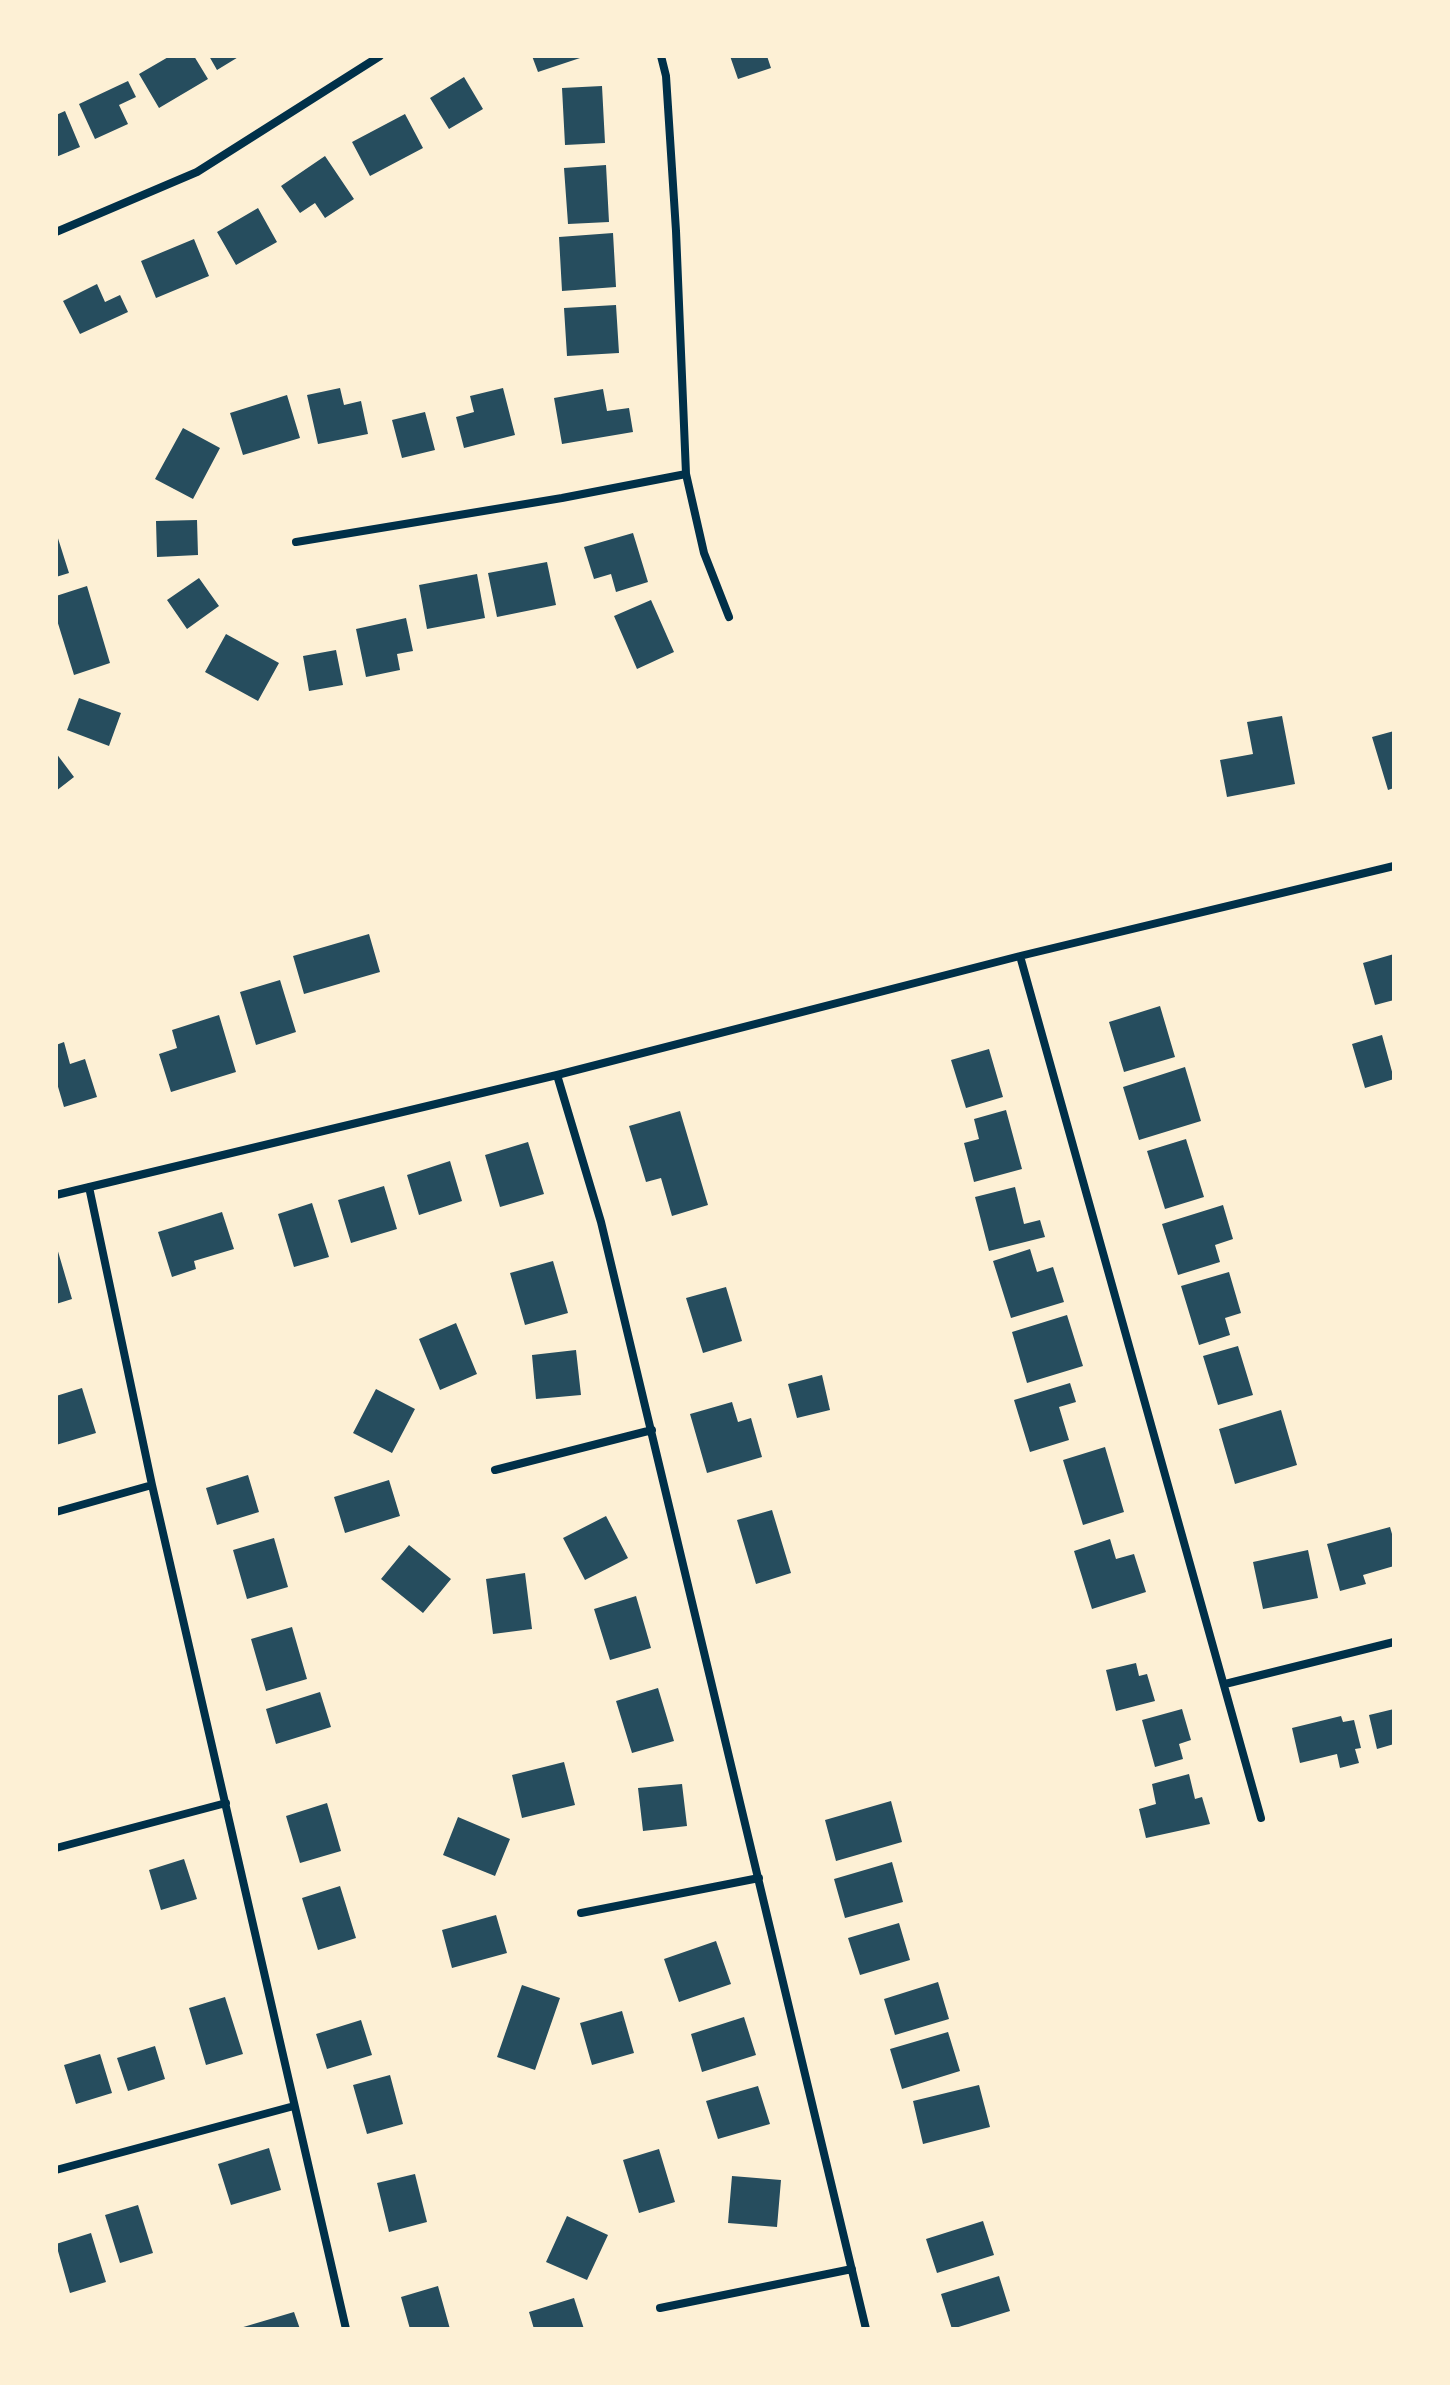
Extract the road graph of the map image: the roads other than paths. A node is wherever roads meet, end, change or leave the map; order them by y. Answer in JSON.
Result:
{"nodes":[{"id":1,"x":380,"y":56,"type":"edge"},
{"id":2,"x":661,"y":56,"type":"edge"},
{"id":3,"x":56,"y":232,"type":"edge"},
{"id":4,"x":686,"y":474,"type":"junction"},
{"id":5,"x":296,"y":542,"type":"dead end"},
{"id":6,"x":729,"y":617,"type":"dead end"},
{"id":7,"x":1394,"y":866,"type":"edge"},
{"id":8,"x":1020,"y":956,"type":"junction"},
{"id":9,"x":557,"y":1075,"type":"junction"},
{"id":10,"x":89,"y":1187,"type":"junction"},
{"id":11,"x":56,"y":1195,"type":"edge"},
{"id":12,"x":652,"y":1430,"type":"junction"},
{"id":13,"x":495,"y":1470,"type":"dead end"},
{"id":14,"x":152,"y":1485,"type":"junction"},
{"id":15,"x":56,"y":1512,"type":"edge"},
{"id":16,"x":1394,"y":1642,"type":"edge"},
{"id":17,"x":1225,"y":1684,"type":"junction"},
{"id":18,"x":226,"y":1803,"type":"junction"},
{"id":19,"x":1261,"y":1818,"type":"dead end"},
{"id":20,"x":56,"y":1848,"type":"edge"},
{"id":21,"x":759,"y":1878,"type":"junction"},
{"id":22,"x":581,"y":1913,"type":"dead end"},
{"id":23,"x":294,"y":2106,"type":"junction"},
{"id":24,"x":56,"y":2170,"type":"edge"},
{"id":25,"x":852,"y":2269,"type":"junction"},
{"id":26,"x":660,"y":2308,"type":"dead end"},
{"id":27,"x":346,"y":2329,"type":"edge"},
{"id":28,"x":866,"y":2329,"type":"edge"}],
"edges":[{"from":1,"to":3,"type":"street"},
{"from":2,"to":4,"type":"street"},
{"from":4,"to":5,"type":"street"},
{"from":4,"to":6,"type":"street"},
{"from":7,"to":8,"type":"street"},
{"from":8,"to":9,"type":"street"},
{"from":8,"to":17,"type":"street"},
{"from":9,"to":10,"type":"street"},
{"from":9,"to":12,"type":"street"},
{"from":10,"to":11,"type":"street"},
{"from":10,"to":14,"type":"street"},
{"from":12,"to":13,"type":"street"},
{"from":12,"to":21,"type":"street"},
{"from":14,"to":15,"type":"street"},
{"from":14,"to":18,"type":"street"},
{"from":16,"to":17,"type":"street"},
{"from":17,"to":19,"type":"street"},
{"from":18,"to":20,"type":"street"},
{"from":18,"to":23,"type":"street"},
{"from":21,"to":22,"type":"street"},
{"from":21,"to":25,"type":"street"},
{"from":23,"to":24,"type":"street"},
{"from":23,"to":27,"type":"street"},
{"from":25,"to":26,"type":"street"},
{"from":25,"to":28,"type":"street"}]}
